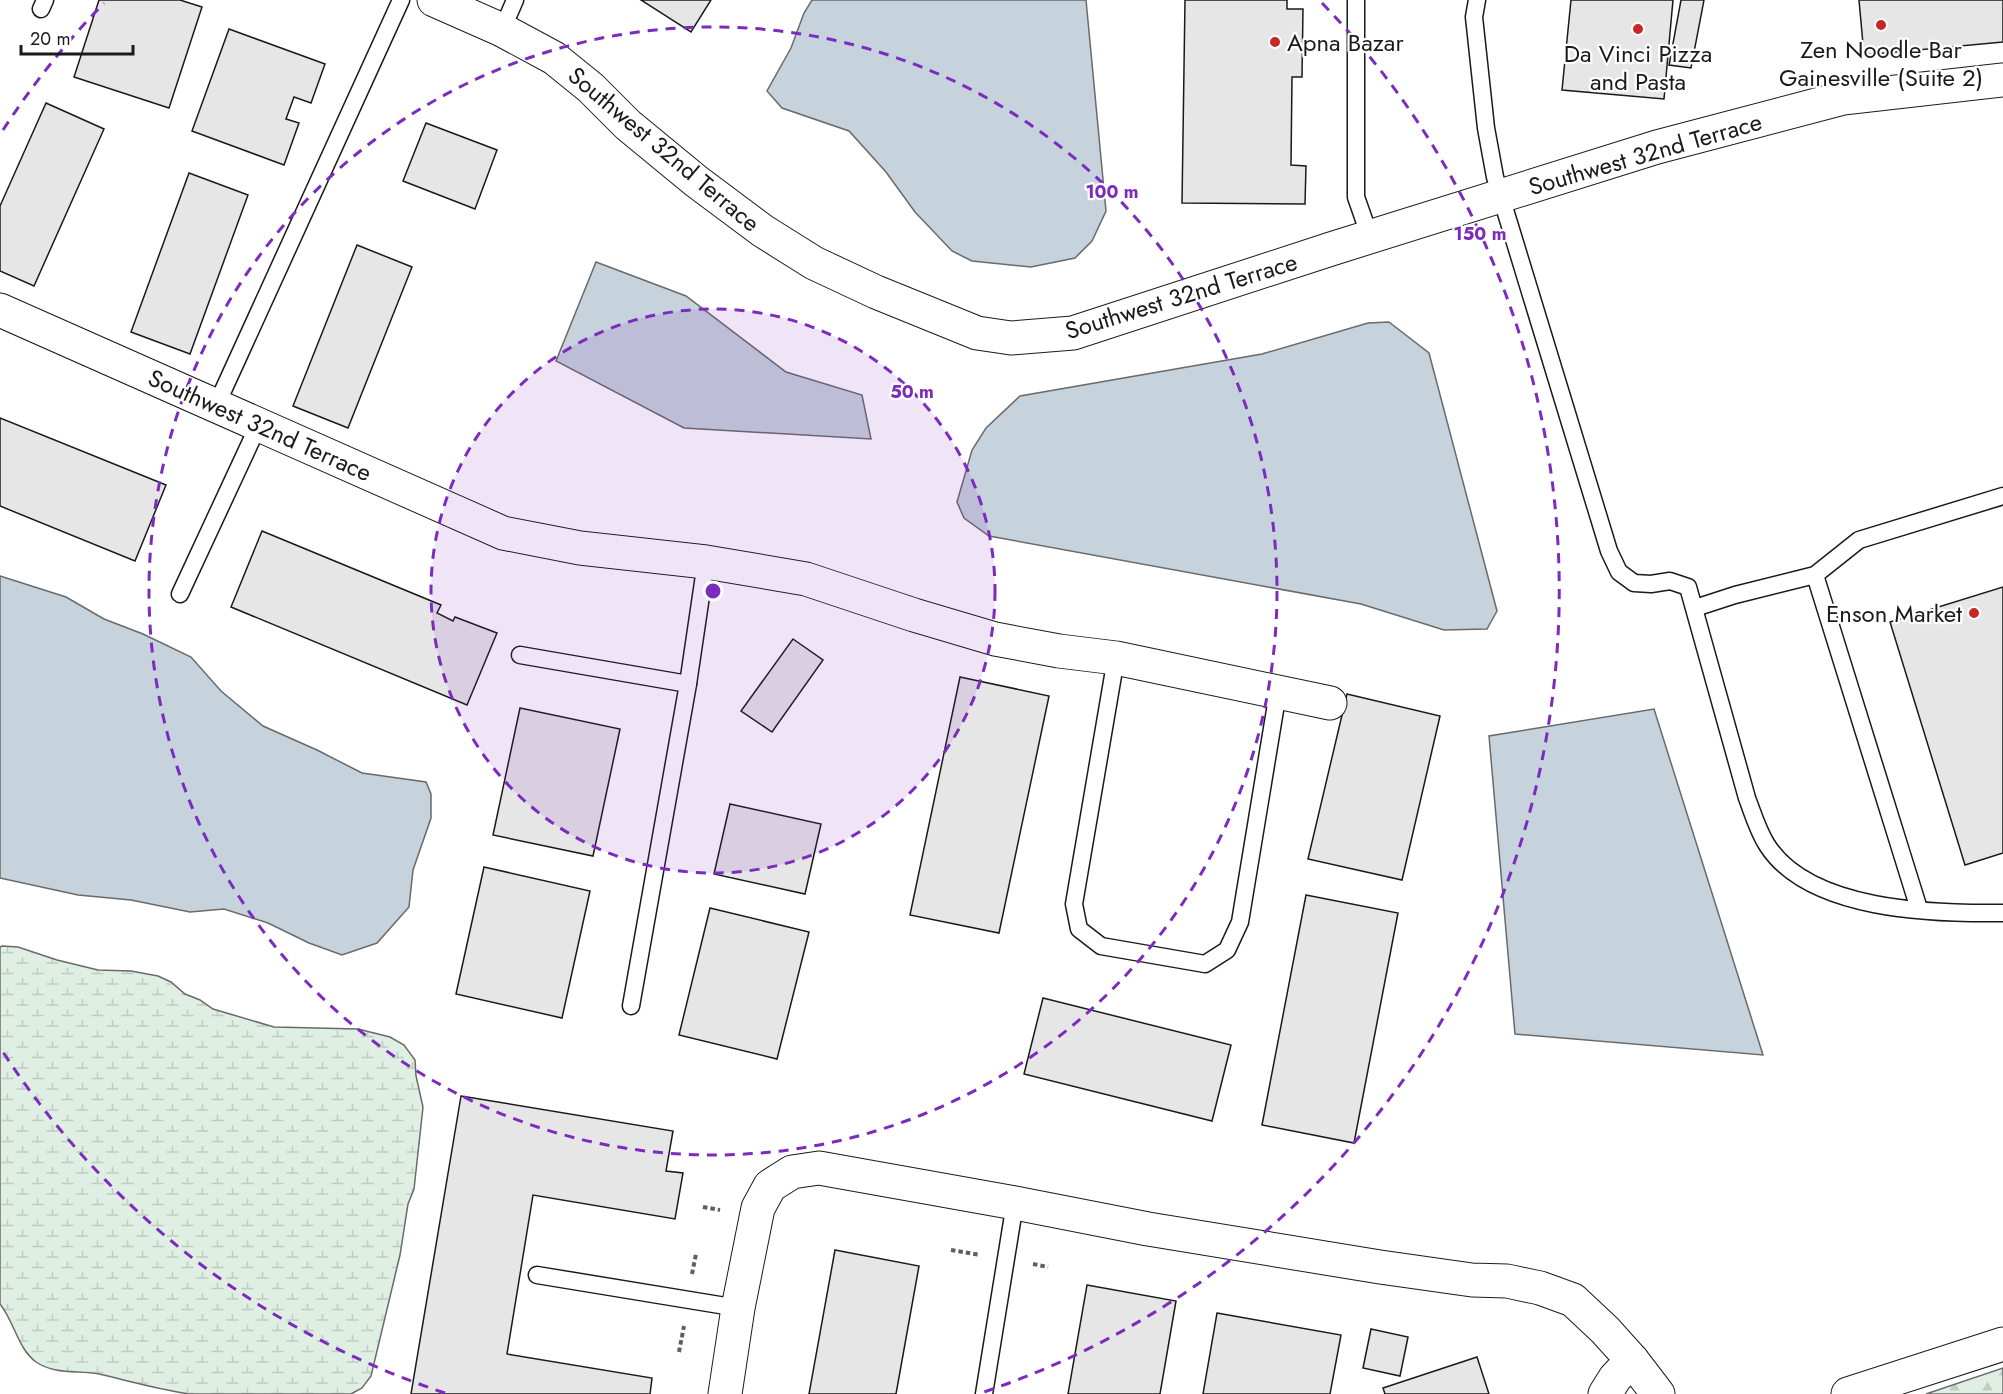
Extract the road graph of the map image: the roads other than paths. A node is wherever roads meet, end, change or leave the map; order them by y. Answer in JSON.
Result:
{"nodes":[{"id":1,"x":400,"y":0,"type":"edge"},
{"id":2,"x":434,"y":0,"type":"edge"},
{"id":3,"x":515,"y":0,"type":"edge"},
{"id":4,"x":1356,"y":0,"type":"edge"},
{"id":5,"x":1477,"y":0,"type":"edge"},
{"id":6,"x":502,"y":30,"type":"junction"},
{"id":7,"x":2003,"y":80,"type":"edge"},
{"id":8,"x":1501,"y":196,"type":"junction"},
{"id":9,"x":1370,"y":237,"type":"junction"},
{"id":10,"x":0,"y":310,"type":"edge"},
{"id":11,"x":216,"y":406,"type":"junction"},
{"id":12,"x":259,"y":424,"type":"junction"},
{"id":13,"x":2003,"y":496,"type":"edge"},
{"id":14,"x":706,"y":562,"type":"junction"},
{"id":15,"x":1815,"y":575,"type":"junction"},
{"id":16,"x":180,"y":594,"type":"dead end"},
{"id":17,"x":1695,"y":608,"type":"junction"},
{"id":18,"x":520,"y":655,"type":"dead end"},
{"id":19,"x":1116,"y":658,"type":"junction"},
{"id":20,"x":688,"y":684,"type":"junction"},
{"id":21,"x":1278,"y":692,"type":"junction"},
{"id":22,"x":1330,"y":703,"type":"dead end"},
{"id":23,"x":1919,"y":909,"type":"junction"},
{"id":24,"x":2003,"y":912,"type":"edge"},
{"id":25,"x":631,"y":1006,"type":"dead end"},
{"id":26,"x":1015,"y":1203,"type":"junction"},
{"id":27,"x":537,"y":1275,"type":"dead end"},
{"id":28,"x":738,"y":1308,"type":"junction"},
{"id":29,"x":2003,"y":1344,"type":"edge"},
{"id":30,"x":1632,"y":1360,"type":"junction"},
{"id":31,"x":725,"y":1394,"type":"edge"},
{"id":32,"x":984,"y":1394,"type":"edge"},
{"id":33,"x":1605,"y":1394,"type":"edge"},
{"id":34,"x":1658,"y":1394,"type":"edge"},
{"id":35,"x":1848,"y":1394,"type":"edge"}],
"edges":[{"from":1,"to":11,"type":"lane"},
{"from":2,"to":6,"type":"street","name":"Southwest 32nd Terrace"},
{"from":3,"to":6,"type":"lane"},
{"from":4,"to":9,"type":"lane"},
{"from":5,"to":8,"type":"lane"},
{"from":6,"to":9,"type":"street","name":"Southwest 32nd Terrace"},
{"from":7,"to":8,"type":"street","name":"Southwest 32nd Terrace"},
{"from":8,"to":9,"type":"street","name":"Southwest 32nd Terrace"},
{"from":8,"to":17,"type":"lane"},
{"from":10,"to":11,"type":"street","name":"Southwest 32nd Terrace"},
{"from":11,"to":12,"type":"street","name":"Southwest 32nd Terrace"},
{"from":12,"to":14,"type":"street","name":"Southwest 32nd Terrace"},
{"from":12,"to":16,"type":"lane"},
{"from":13,"to":15,"type":"lane"},
{"from":14,"to":19,"type":"street","name":"Southwest 32nd Terrace"},
{"from":14,"to":20,"type":"lane"},
{"from":15,"to":17,"type":"lane"},
{"from":15,"to":23,"type":"lane"},
{"from":17,"to":23,"type":"lane"},
{"from":18,"to":20,"type":"lane"},
{"from":19,"to":21,"type":"street","name":"Southwest 32nd Terrace"},
{"from":19,"to":21,"type":"lane"},
{"from":20,"to":25,"type":"lane"},
{"from":21,"to":22,"type":"street","name":"Southwest 32nd Terrace"},
{"from":23,"to":24,"type":"lane"},
{"from":26,"to":28,"type":"street"},
{"from":26,"to":30,"type":"street"},
{"from":26,"to":32,"type":"lane"},
{"from":27,"to":28,"type":"lane"},
{"from":28,"to":31,"type":"street"},
{"from":29,"to":35,"type":"street"},
{"from":30,"to":33,"type":"street"},
{"from":30,"to":34,"type":"street"}]}
